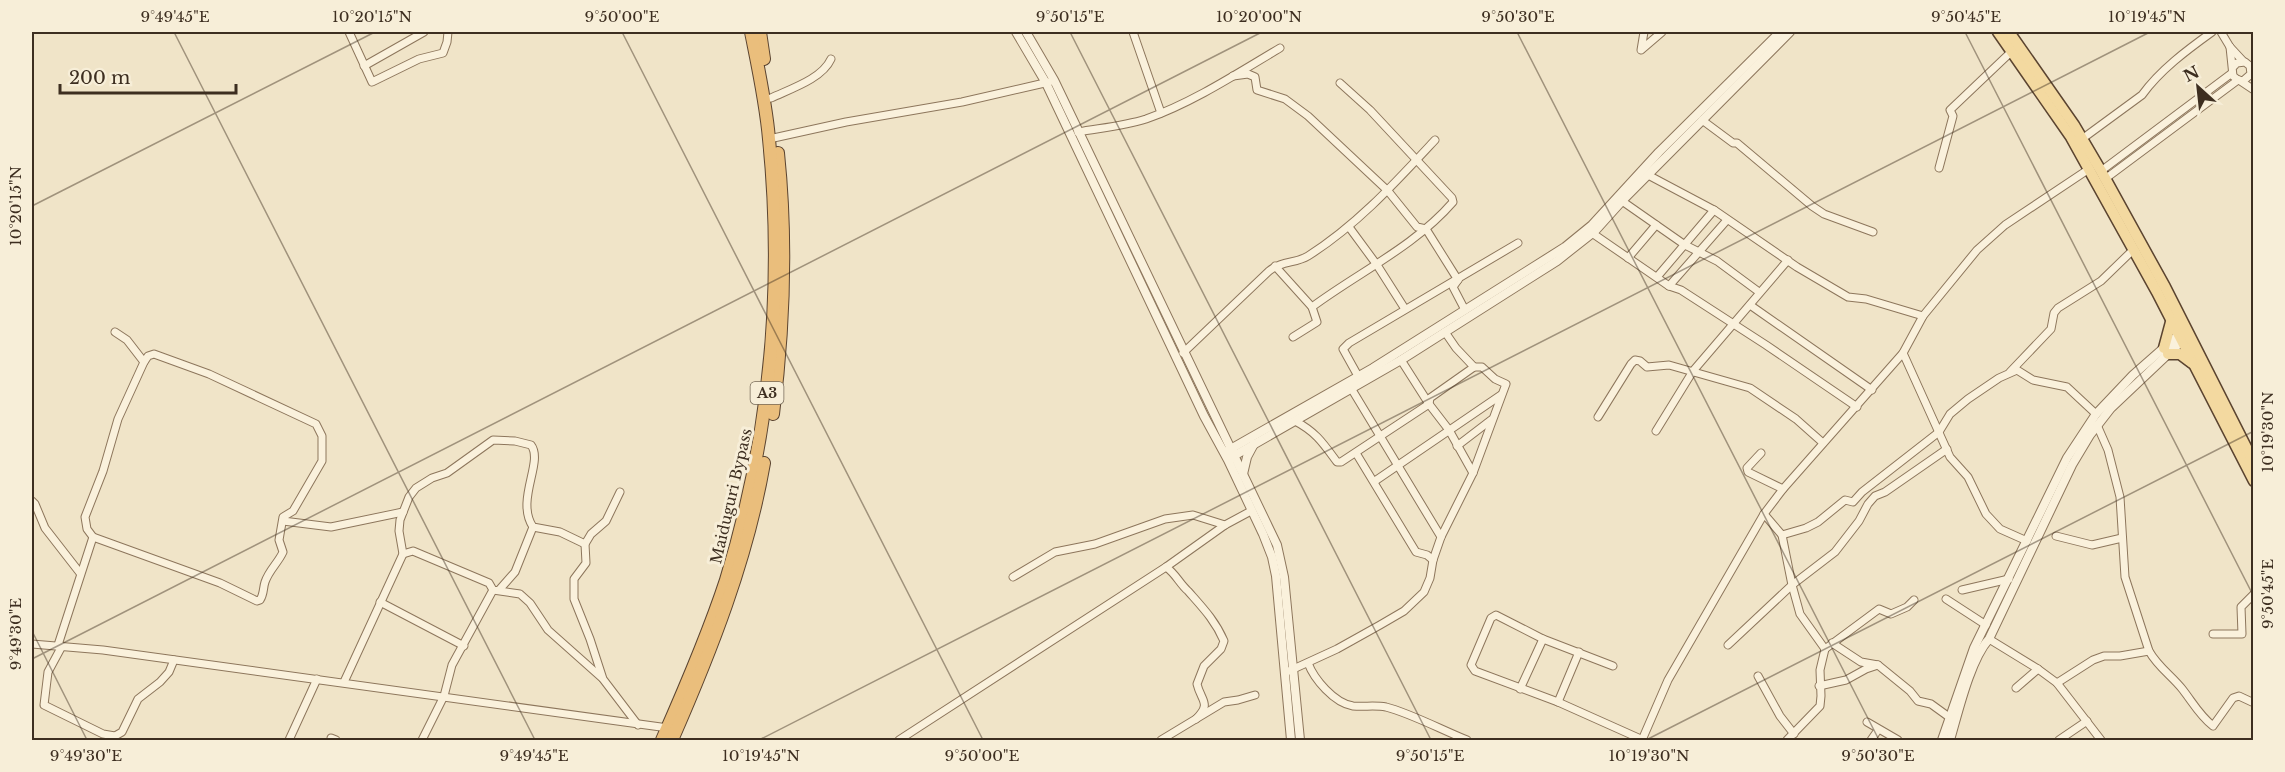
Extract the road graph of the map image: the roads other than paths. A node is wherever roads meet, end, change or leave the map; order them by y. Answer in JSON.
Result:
{"nodes":[{"id":1,"x":349,"y":32,"type":"edge"},
{"id":2,"x":424,"y":32,"type":"edge"},
{"id":3,"x":448,"y":32,"type":"edge"},
{"id":4,"x":751,"y":32,"type":"edge"},
{"id":5,"x":760,"y":32,"type":"edge"},
{"id":6,"x":1016,"y":32,"type":"edge"},
{"id":7,"x":1026,"y":32,"type":"edge"},
{"id":8,"x":1133,"y":32,"type":"edge"},
{"id":9,"x":1644,"y":32,"type":"edge"},
{"id":10,"x":1662,"y":32,"type":"edge"},
{"id":11,"x":1780,"y":32,"type":"edge"},
{"id":12,"x":1790,"y":32,"type":"edge"},
{"id":13,"x":1998,"y":32,"type":"edge"},
{"id":14,"x":2009,"y":32,"type":"edge"},
{"id":15,"x":2212,"y":32,"type":"edge"},
{"id":16,"x":2221,"y":32,"type":"edge"},
{"id":17,"x":2230,"y":47,"type":"junction"},
{"id":18,"x":1280,"y":48,"type":"dead end"},
{"id":19,"x":2012,"y":52,"type":"junction"},
{"id":20,"x":831,"y":59,"type":"dead end"},
{"id":21,"x":2243,"y":62,"type":"junction"},
{"id":22,"x":364,"y":66,"type":"junction"},
{"id":23,"x":2232,"y":70,"type":"junction"},
{"id":24,"x":2252,"y":74,"type":"edge"},
{"id":25,"x":1233,"y":76,"type":"junction"},
{"id":26,"x":2238,"y":80,"type":"junction"},
{"id":27,"x":1050,"y":81,"type":"junction"},
{"id":28,"x":1340,"y":83,"type":"dead end"},
{"id":29,"x":2253,"y":90,"type":"edge"},
{"id":30,"x":771,"y":98,"type":"junction"},
{"id":31,"x":1161,"y":113,"type":"junction"},
{"id":32,"x":1702,"y":120,"type":"junction"},
{"id":33,"x":1078,"y":132,"type":"junction"},
{"id":34,"x":773,"y":138,"type":"junction"},
{"id":35,"x":2082,"y":138,"type":"junction"},
{"id":36,"x":1435,"y":140,"type":"dead end"},
{"id":37,"x":1417,"y":160,"type":"junction"},
{"id":38,"x":1939,"y":168,"type":"dead end"},
{"id":39,"x":2089,"y":170,"type":"junction"},
{"id":40,"x":1648,"y":175,"type":"junction"},
{"id":41,"x":2103,"y":175,"type":"junction"},
{"id":42,"x":1388,"y":190,"type":"junction"},
{"id":43,"x":1622,"y":201,"type":"junction"},
{"id":44,"x":1714,"y":210,"type":"junction"},
{"id":45,"x":1727,"y":220,"type":"junction"},
{"id":46,"x":1656,"y":225,"type":"junction"},
{"id":47,"x":1349,"y":227,"type":"junction"},
{"id":48,"x":1426,"y":229,"type":"junction"},
{"id":49,"x":1873,"y":232,"type":"dead end"},
{"id":50,"x":1592,"y":233,"type":"junction"},
{"id":51,"x":1518,"y":243,"type":"dead end"},
{"id":52,"x":1685,"y":245,"type":"junction"},
{"id":53,"x":2133,"y":250,"type":"junction"},
{"id":54,"x":1699,"y":252,"type":"junction"},
{"id":55,"x":1628,"y":258,"type":"junction"},
{"id":56,"x":1788,"y":260,"type":"junction"},
{"id":57,"x":1377,"y":265,"type":"junction"},
{"id":58,"x":1275,"y":266,"type":"junction"},
{"id":59,"x":1657,"y":277,"type":"junction"},
{"id":60,"x":1458,"y":280,"type":"junction"},
{"id":61,"x":1669,"y":286,"type":"junction"},
{"id":62,"x":1759,"y":292,"type":"junction"},
{"id":63,"x":1750,"y":305,"type":"junction"},
{"id":64,"x":1312,"y":307,"type":"junction"},
{"id":65,"x":1405,"y":309,"type":"junction"},
{"id":66,"x":1465,"y":310,"type":"junction"},
{"id":67,"x":1923,"y":316,"type":"junction"},
{"id":68,"x":2171,"y":321,"type":"junction"},
{"id":69,"x":1733,"y":323,"type":"junction"},
{"id":70,"x":115,"y":332,"type":"dead end"},
{"id":71,"x":1445,"y":332,"type":"junction"},
{"id":72,"x":2183,"y":335,"type":"junction"},
{"id":73,"x":1293,"y":337,"type":"dead end"},
{"id":74,"x":2166,"y":351,"type":"junction"},
{"id":75,"x":1183,"y":353,"type":"junction"},
{"id":76,"x":1904,"y":353,"type":"junction"},
{"id":77,"x":1401,"y":360,"type":"junction"},
{"id":78,"x":144,"y":362,"type":"junction"},
{"id":79,"x":2193,"y":363,"type":"junction"},
{"id":80,"x":1474,"y":367,"type":"junction"},
{"id":81,"x":1693,"y":371,"type":"junction"},
{"id":82,"x":2007,"y":375,"type":"junction"},
{"id":83,"x":1359,"y":376,"type":"junction"},
{"id":84,"x":1351,"y":388,"type":"junction"},
{"id":85,"x":1872,"y":390,"type":"junction"},
{"id":86,"x":1502,"y":394,"type":"junction"},
{"id":87,"x":1429,"y":404,"type":"junction"},
{"id":88,"x":1857,"y":407,"type":"junction"},
{"id":89,"x":2096,"y":414,"type":"junction"},
{"id":90,"x":1598,"y":417,"type":"dead end"},
{"id":91,"x":1492,"y":419,"type":"junction"},
{"id":92,"x":1295,"y":421,"type":"junction"},
{"id":93,"x":2097,"y":425,"type":"junction"},
{"id":94,"x":1449,"y":430,"type":"junction"},
{"id":95,"x":1656,"y":431,"type":"dead end"},
{"id":96,"x":1940,"y":432,"type":"junction"},
{"id":97,"x":1223,"y":434,"type":"junction"},
{"id":98,"x":1380,"y":436,"type":"junction"},
{"id":99,"x":1244,"y":441,"type":"junction"},
{"id":100,"x":1823,"y":443,"type":"junction"},
{"id":101,"x":1254,"y":444,"type":"junction"},
{"id":102,"x":1457,"y":446,"type":"junction"},
{"id":103,"x":1947,"y":449,"type":"junction"},
{"id":104,"x":1356,"y":453,"type":"junction"},
{"id":105,"x":1761,"y":453,"type":"dead end"},
{"id":106,"x":1229,"y":454,"type":"junction"},
{"id":107,"x":2253,"y":463,"type":"edge"},
{"id":108,"x":1399,"y":465,"type":"junction"},
{"id":109,"x":1473,"y":473,"type":"junction"},
{"id":110,"x":1243,"y":475,"type":"junction"},
{"id":111,"x":1375,"y":481,"type":"junction"},
{"id":112,"x":2253,"y":481,"type":"edge"},
{"id":113,"x":1783,"y":489,"type":"junction"},
{"id":114,"x":620,"y":492,"type":"dead end"},
{"id":115,"x":32,"y":501,"type":"edge"},
{"id":116,"x":1251,"y":511,"type":"junction"},
{"id":117,"x":403,"y":512,"type":"junction"},
{"id":118,"x":1764,"y":514,"type":"junction"},
{"id":119,"x":283,"y":521,"type":"junction"},
{"id":120,"x":1225,"y":525,"type":"junction"},
{"id":121,"x":533,"y":526,"type":"junction"},
{"id":122,"x":1782,"y":535,"type":"junction"},
{"id":123,"x":2056,"y":536,"type":"dead end"},
{"id":124,"x":93,"y":537,"type":"junction"},
{"id":125,"x":1441,"y":537,"type":"junction"},
{"id":126,"x":2122,"y":538,"type":"junction"},
{"id":127,"x":2027,"y":541,"type":"junction"},
{"id":128,"x":585,"y":544,"type":"junction"},
{"id":129,"x":403,"y":554,"type":"junction"},
{"id":130,"x":1433,"y":560,"type":"junction"},
{"id":131,"x":1166,"y":567,"type":"junction"},
{"id":132,"x":80,"y":573,"type":"junction"},
{"id":133,"x":1013,"y":577,"type":"dead end"},
{"id":134,"x":2008,"y":579,"type":"junction"},
{"id":135,"x":1792,"y":585,"type":"junction"},
{"id":136,"x":496,"y":590,"type":"junction"},
{"id":137,"x":1962,"y":590,"type":"dead end"},
{"id":138,"x":2253,"y":594,"type":"edge"},
{"id":139,"x":1946,"y":599,"type":"dead end"},
{"id":140,"x":1914,"y":600,"type":"dead end"},
{"id":141,"x":380,"y":602,"type":"junction"},
{"id":142,"x":1986,"y":625,"type":"junction"},
{"id":143,"x":2213,"y":634,"type":"dead end"},
{"id":144,"x":1543,"y":639,"type":"junction"},
{"id":145,"x":1989,"y":639,"type":"junction"},
{"id":146,"x":1833,"y":643,"type":"junction"},
{"id":147,"x":32,"y":644,"type":"edge"},
{"id":148,"x":60,"y":645,"type":"junction"},
{"id":149,"x":1728,"y":645,"type":"dead end"},
{"id":150,"x":464,"y":646,"type":"junction"},
{"id":151,"x":1825,"y":649,"type":"junction"},
{"id":152,"x":2149,"y":651,"type":"junction"},
{"id":153,"x":1579,"y":652,"type":"junction"},
{"id":154,"x":174,"y":660,"type":"junction"},
{"id":155,"x":1308,"y":663,"type":"junction"},
{"id":156,"x":1878,"y":665,"type":"junction"},
{"id":157,"x":1614,"y":666,"type":"dead end"},
{"id":158,"x":2038,"y":669,"type":"junction"},
{"id":159,"x":1288,"y":672,"type":"junction"},
{"id":160,"x":1758,"y":676,"type":"dead end"},
{"id":161,"x":317,"y":679,"type":"junction"},
{"id":162,"x":603,"y":679,"type":"junction"},
{"id":163,"x":345,"y":682,"type":"junction"},
{"id":164,"x":2057,"y":683,"type":"junction"},
{"id":165,"x":1819,"y":686,"type":"junction"},
{"id":166,"x":2016,"y":688,"type":"dead end"},
{"id":167,"x":1520,"y":689,"type":"junction"},
{"id":168,"x":1255,"y":695,"type":"dead end"},
{"id":169,"x":444,"y":696,"type":"junction"},
{"id":170,"x":1558,"y":702,"type":"junction"},
{"id":171,"x":2253,"y":703,"type":"edge"},
{"id":172,"x":1949,"y":717,"type":"junction"},
{"id":173,"x":1196,"y":718,"type":"junction"},
{"id":174,"x":2087,"y":721,"type":"junction"},
{"id":175,"x":1867,"y":722,"type":"dead end"},
{"id":176,"x":638,"y":726,"type":"junction"},
{"id":177,"x":1878,"y":730,"type":"junction"},
{"id":178,"x":672,"y":733,"type":"edge"},
{"id":179,"x":1794,"y":734,"type":"junction"},
{"id":180,"x":1448,"y":737,"type":"edge"},
{"id":181,"x":1643,"y":740,"type":"edge"},
{"id":182,"x":289,"y":741,"type":"edge"},
{"id":183,"x":422,"y":741,"type":"edge"},
{"id":184,"x":662,"y":741,"type":"edge"},
{"id":185,"x":899,"y":741,"type":"edge"},
{"id":186,"x":1161,"y":741,"type":"edge"},
{"id":187,"x":1291,"y":741,"type":"edge"},
{"id":188,"x":1300,"y":741,"type":"edge"},
{"id":189,"x":1467,"y":741,"type":"edge"},
{"id":190,"x":1787,"y":741,"type":"edge"},
{"id":191,"x":1871,"y":741,"type":"edge"},
{"id":192,"x":1898,"y":741,"type":"edge"},
{"id":193,"x":1942,"y":741,"type":"edge"},
{"id":194,"x":1950,"y":741,"type":"edge"},
{"id":195,"x":2059,"y":741,"type":"edge"},
{"id":196,"x":2101,"y":741,"type":"edge"}],
"edges":[{"from":1,"to":22,"type":"street"},
{"from":2,"to":22,"type":"street"},
{"from":3,"to":22,"type":"street"},
{"from":4,"to":34,"type":"highway","name":"Maiduguri Bypass","number":"A3"},
{"from":5,"to":30,"type":"highway","name":"Maiduguri Bypass","number":"A3"},
{"from":6,"to":27,"type":"street"},
{"from":7,"to":27,"type":"street"},
{"from":8,"to":31,"type":"street"},
{"from":9,"to":10,"type":"street"},
{"from":11,"to":66,"type":"street"},
{"from":12,"to":32,"type":"street"},
{"from":13,"to":19,"type":"main road"},
{"from":14,"to":35,"type":"main road"},
{"from":15,"to":35,"type":"street"},
{"from":16,"to":17,"type":"street"},
{"from":17,"to":21,"type":"street"},
{"from":17,"to":23,"type":"street"},
{"from":18,"to":25,"type":"street"},
{"from":19,"to":38,"type":"street"},
{"from":19,"to":39,"type":"main road"},
{"from":20,"to":30,"type":"street"},
{"from":21,"to":23,"type":"street"},
{"from":21,"to":24,"type":"street"},
{"from":23,"to":26,"type":"street"},
{"from":23,"to":41,"type":"street"},
{"from":24,"to":26,"type":"street"},
{"from":25,"to":31,"type":"street"},
{"from":25,"to":42,"type":"street"},
{"from":26,"to":29,"type":"street"},
{"from":26,"to":41,"type":"street"},
{"from":27,"to":33,"type":"street"},
{"from":27,"to":34,"type":"street"},
{"from":27,"to":106,"type":"street"},
{"from":28,"to":37,"type":"street"},
{"from":30,"to":34,"type":"highway","name":"Maiduguri Bypass","number":"A3"},
{"from":31,"to":33,"type":"street"},
{"from":32,"to":40,"type":"street"},
{"from":32,"to":49,"type":"street"},
{"from":33,"to":75,"type":"street"},
{"from":34,"to":178,"type":"highway","name":"Maiduguri Bypass","number":"A3"},
{"from":35,"to":41,"type":"main road"},
{"from":36,"to":37,"type":"street"},
{"from":37,"to":42,"type":"street"},
{"from":37,"to":48,"type":"street"},
{"from":39,"to":53,"type":"main road"},
{"from":39,"to":67,"type":"street"},
{"from":40,"to":43,"type":"street"},
{"from":40,"to":44,"type":"street"},
{"from":41,"to":72,"type":"main road"},
{"from":42,"to":47,"type":"street"},
{"from":42,"to":48,"type":"street"},
{"from":43,"to":46,"type":"street"},
{"from":43,"to":50,"type":"street"},
{"from":44,"to":45,"type":"street"},
{"from":44,"to":52,"type":"street"},
{"from":45,"to":54,"type":"street"},
{"from":45,"to":56,"type":"street"},
{"from":46,"to":52,"type":"street"},
{"from":46,"to":55,"type":"street"},
{"from":47,"to":57,"type":"street"},
{"from":47,"to":58,"type":"street"},
{"from":48,"to":57,"type":"street"},
{"from":48,"to":60,"type":"street"},
{"from":50,"to":55,"type":"street"},
{"from":50,"to":71,"type":"street"},
{"from":51,"to":60,"type":"street"},
{"from":52,"to":54,"type":"street"},
{"from":52,"to":59,"type":"street"},
{"from":53,"to":68,"type":"main road"},
{"from":53,"to":82,"type":"street"},
{"from":54,"to":61,"type":"street"},
{"from":54,"to":62,"type":"street"},
{"from":55,"to":59,"type":"street"},
{"from":56,"to":62,"type":"street"},
{"from":56,"to":67,"type":"street"},
{"from":57,"to":64,"type":"street"},
{"from":57,"to":65,"type":"street"},
{"from":58,"to":64,"type":"street"},
{"from":58,"to":75,"type":"street"},
{"from":59,"to":61,"type":"street"},
{"from":60,"to":65,"type":"street"},
{"from":60,"to":66,"type":"street"},
{"from":61,"to":69,"type":"street"},
{"from":62,"to":63,"type":"street"},
{"from":63,"to":69,"type":"street"},
{"from":63,"to":85,"type":"street"},
{"from":64,"to":73,"type":"street"},
{"from":65,"to":83,"type":"street"},
{"from":66,"to":83,"type":"street"},
{"from":67,"to":76,"type":"street"},
{"from":68,"to":72,"type":"main road"},
{"from":68,"to":74,"type":"main road"},
{"from":69,"to":81,"type":"street"},
{"from":69,"to":88,"type":"street"},
{"from":70,"to":78,"type":"street"},
{"from":71,"to":77,"type":"street"},
{"from":71,"to":80,"type":"street"},
{"from":72,"to":74,"type":"street"},
{"from":72,"to":79,"type":"main road"},
{"from":72,"to":107,"type":"main road"},
{"from":74,"to":79,"type":"main road"},
{"from":74,"to":89,"type":"street"},
{"from":74,"to":93,"type":"street"},
{"from":75,"to":97,"type":"street"},
{"from":76,"to":85,"type":"street"},
{"from":76,"to":96,"type":"street"},
{"from":77,"to":84,"type":"street"},
{"from":77,"to":87,"type":"street"},
{"from":78,"to":119,"type":"street"},
{"from":78,"to":124,"type":"street"},
{"from":79,"to":112,"type":"main road"},
{"from":80,"to":86,"type":"street"},
{"from":80,"to":87,"type":"street"},
{"from":81,"to":90,"type":"street"},
{"from":81,"to":95,"type":"street"},
{"from":81,"to":100,"type":"street"},
{"from":82,"to":89,"type":"street"},
{"from":82,"to":96,"type":"street"},
{"from":83,"to":99,"type":"street"},
{"from":84,"to":92,"type":"street"},
{"from":84,"to":98,"type":"street"},
{"from":85,"to":88,"type":"street"},
{"from":86,"to":91,"type":"street"},
{"from":86,"to":94,"type":"street"},
{"from":87,"to":94,"type":"street"},
{"from":87,"to":98,"type":"street"},
{"from":88,"to":100,"type":"street"},
{"from":89,"to":127,"type":"street"},
{"from":91,"to":102,"type":"street"},
{"from":91,"to":109,"type":"street"},
{"from":92,"to":101,"type":"street"},
{"from":92,"to":104,"type":"street"},
{"from":93,"to":126,"type":"street"},
{"from":93,"to":145,"type":"street"},
{"from":94,"to":102,"type":"street"},
{"from":94,"to":108,"type":"street"},
{"from":96,"to":103,"type":"street"},
{"from":96,"to":122,"type":"street"},
{"from":97,"to":99,"type":"street"},
{"from":97,"to":106,"type":"street"},
{"from":98,"to":104,"type":"street"},
{"from":98,"to":108,"type":"street"},
{"from":99,"to":106,"type":"street"},
{"from":100,"to":113,"type":"street"},
{"from":101,"to":106,"type":"street"},
{"from":101,"to":110,"type":"street"},
{"from":102,"to":109,"type":"street"},
{"from":103,"to":127,"type":"street"},
{"from":103,"to":135,"type":"street"},
{"from":104,"to":111,"type":"street"},
{"from":105,"to":113,"type":"street"},
{"from":106,"to":110,"type":"street"},
{"from":106,"to":116,"type":"street"},
{"from":108,"to":111,"type":"street"},
{"from":108,"to":125,"type":"street"},
{"from":109,"to":125,"type":"street"},
{"from":110,"to":159,"type":"street"},
{"from":111,"to":130,"type":"street"},
{"from":113,"to":118,"type":"street"},
{"from":114,"to":128,"type":"street"},
{"from":115,"to":132,"type":"street"},
{"from":116,"to":120,"type":"street"},
{"from":116,"to":159,"type":"street"},
{"from":117,"to":119,"type":"street"},
{"from":117,"to":121,"type":"street"},
{"from":117,"to":129,"type":"street"},
{"from":118,"to":122,"type":"street"},
{"from":118,"to":181,"type":"street"},
{"from":119,"to":124,"type":"street"},
{"from":120,"to":131,"type":"street"},
{"from":120,"to":133,"type":"street"},
{"from":121,"to":128,"type":"street"},
{"from":121,"to":136,"type":"street"},
{"from":122,"to":135,"type":"street"},
{"from":123,"to":126,"type":"street"},
{"from":124,"to":132,"type":"street"},
{"from":125,"to":130,"type":"street"},
{"from":126,"to":152,"type":"street"},
{"from":127,"to":134,"type":"street"},
{"from":128,"to":162,"type":"street"},
{"from":129,"to":136,"type":"street"},
{"from":129,"to":141,"type":"street"},
{"from":130,"to":155,"type":"street"},
{"from":131,"to":173,"type":"street"},
{"from":131,"to":185,"type":"street"},
{"from":132,"to":148,"type":"street"},
{"from":134,"to":137,"type":"street"},
{"from":134,"to":142,"type":"street"},
{"from":135,"to":149,"type":"street"},
{"from":135,"to":151,"type":"street"},
{"from":136,"to":150,"type":"street"},
{"from":136,"to":162,"type":"street"},
{"from":138,"to":143,"type":"street"},
{"from":139,"to":142,"type":"street"},
{"from":140,"to":146,"type":"street"},
{"from":141,"to":150,"type":"street"},
{"from":141,"to":163,"type":"street"},
{"from":142,"to":172,"type":"street"},
{"from":144,"to":153,"type":"street"},
{"from":144,"to":167,"type":"street"},
{"from":144,"to":167,"type":"street"},
{"from":145,"to":158,"type":"street"},
{"from":145,"to":194,"type":"street"},
{"from":146,"to":151,"type":"street"},
{"from":146,"to":156,"type":"street"},
{"from":147,"to":148,"type":"street"},
{"from":148,"to":154,"type":"street"},
{"from":148,"to":154,"type":"street"},
{"from":150,"to":169,"type":"street"},
{"from":151,"to":165,"type":"street"},
{"from":152,"to":164,"type":"street"},
{"from":152,"to":171,"type":"street"},
{"from":153,"to":157,"type":"street"},
{"from":153,"to":170,"type":"street"},
{"from":154,"to":161,"type":"street"},
{"from":155,"to":159,"type":"street"},
{"from":155,"to":180,"type":"street"},
{"from":156,"to":165,"type":"street"},
{"from":156,"to":172,"type":"street"},
{"from":158,"to":164,"type":"street"},
{"from":158,"to":166,"type":"street"},
{"from":159,"to":187,"type":"street"},
{"from":159,"to":188,"type":"street"},
{"from":160,"to":179,"type":"street"},
{"from":161,"to":163,"type":"street"},
{"from":161,"to":182,"type":"street"},
{"from":162,"to":176,"type":"street"},
{"from":163,"to":169,"type":"street"},
{"from":164,"to":174,"type":"street"},
{"from":165,"to":179,"type":"street"},
{"from":167,"to":170,"type":"street"},
{"from":168,"to":173,"type":"street"},
{"from":169,"to":176,"type":"street"},
{"from":169,"to":183,"type":"street"},
{"from":170,"to":181,"type":"street"},
{"from":172,"to":193,"type":"street"},
{"from":173,"to":186,"type":"street"},
{"from":174,"to":195,"type":"street"},
{"from":174,"to":196,"type":"street"},
{"from":175,"to":177,"type":"street"},
{"from":176,"to":178,"type":"street"},
{"from":177,"to":191,"type":"street"},
{"from":177,"to":192,"type":"street"},
{"from":178,"to":184,"type":"highway","name":"Maiduguri Bypass","number":"A3"},
{"from":179,"to":190,"type":"street"},
{"from":180,"to":189,"type":"street"}]}
